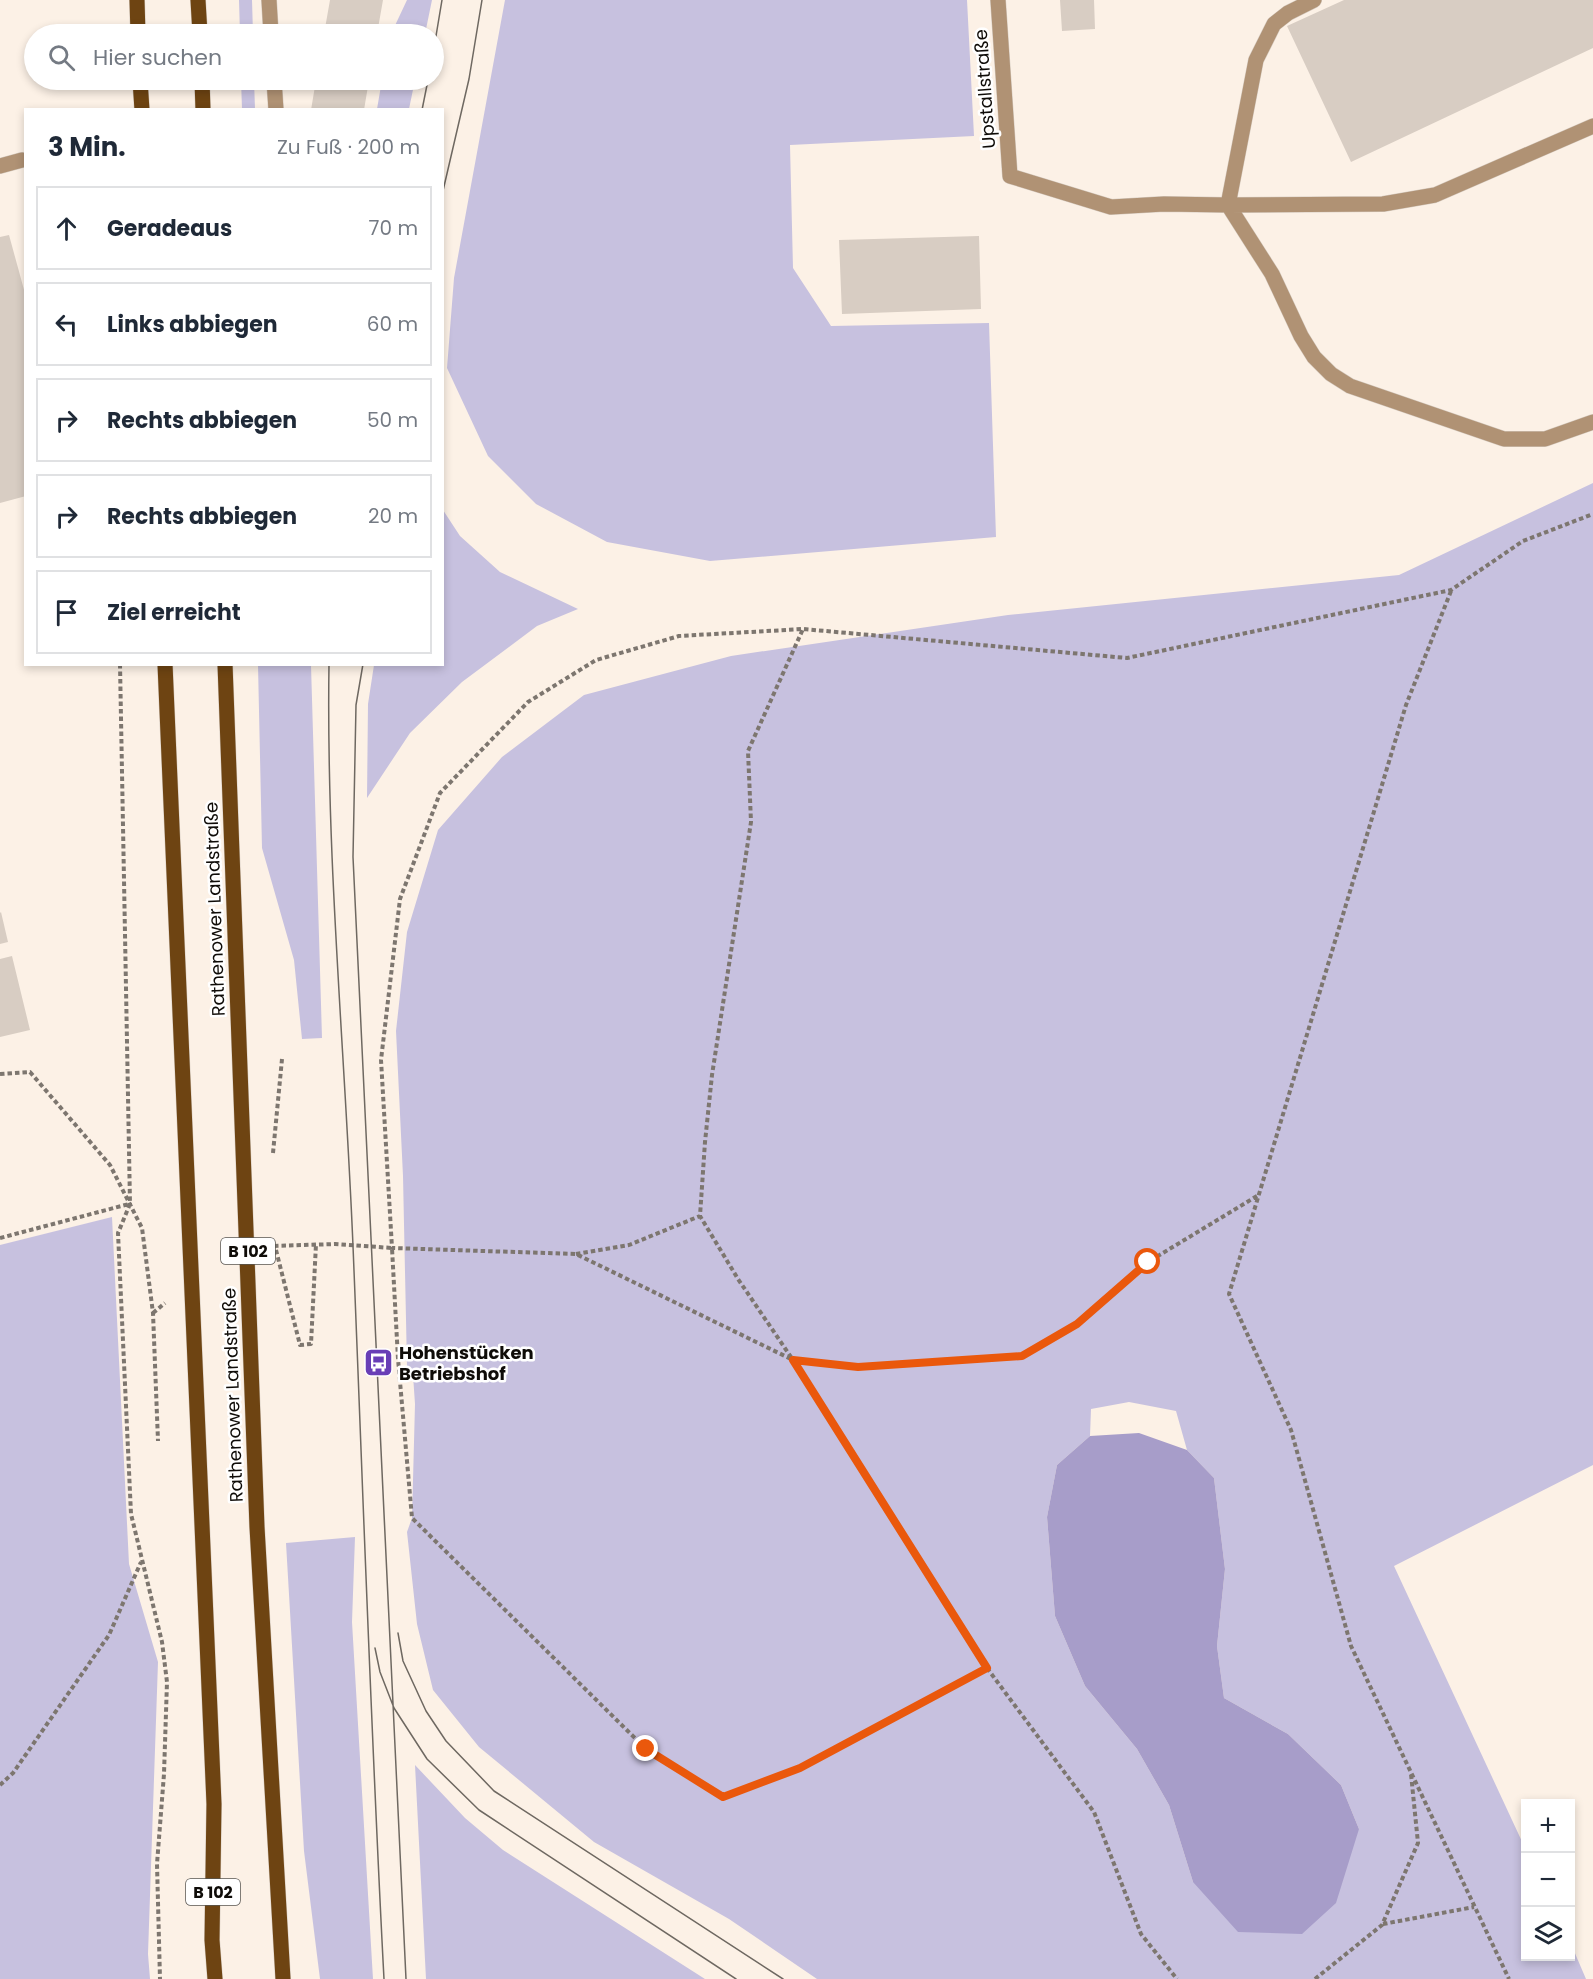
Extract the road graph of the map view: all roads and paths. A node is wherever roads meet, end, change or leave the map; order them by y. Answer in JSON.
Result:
{"nodes":[{"id":1,"x":137,"y":0,"type":"edge"},
{"id":2,"x":198,"y":0,"type":"edge"},
{"id":3,"x":269,"y":0,"type":"edge"},
{"id":4,"x":998,"y":0,"type":"edge"},
{"id":5,"x":1314,"y":0,"type":"edge"},
{"id":6,"x":138,"y":24,"type":"edge"},
{"id":7,"x":199,"y":24,"type":"edge"},
{"id":8,"x":270,"y":24,"type":"edge"},
{"id":9,"x":141,"y":90,"type":"edge"},
{"id":10,"x":202,"y":90,"type":"edge"},
{"id":11,"x":275,"y":90,"type":"edge"},
{"id":12,"x":142,"y":108,"type":"edge"},
{"id":13,"x":203,"y":108,"type":"edge"},
{"id":14,"x":276,"y":108,"type":"edge"},
{"id":15,"x":1593,"y":126,"type":"edge"},
{"id":16,"x":22,"y":160,"type":"dead end"},
{"id":17,"x":0,"y":166,"type":"edge"},
{"id":18,"x":1228,"y":205,"type":"junction"},
{"id":19,"x":1593,"y":422,"type":"edge"},
{"id":20,"x":1593,"y":514,"type":"edge"},
{"id":21,"x":1451,"y":590,"type":"junction"},
{"id":22,"x":803,"y":629,"type":"junction"},
{"id":23,"x":120,"y":666,"type":"edge"},
{"id":24,"x":165,"y":666,"type":"edge"},
{"id":25,"x":225,"y":666,"type":"edge"},
{"id":26,"x":282,"y":1059,"type":"dead end"},
{"id":27,"x":0,"y":1074,"type":"edge"},
{"id":28,"x":272,"y":1163,"type":"dead end"},
{"id":29,"x":1257,"y":1196,"type":"junction"},
{"id":30,"x":130,"y":1204,"type":"junction"},
{"id":31,"x":700,"y":1216,"type":"junction"},
{"id":32,"x":274,"y":1234,"type":"dead end"},
{"id":33,"x":0,"y":1238,"type":"edge"},
{"id":34,"x":316,"y":1244,"type":"junction"},
{"id":35,"x":290,"y":1246,"type":"dead end"},
{"id":36,"x":393,"y":1248,"type":"junction"},
{"id":37,"x":576,"y":1254,"type":"junction"},
{"id":38,"x":793,"y":1360,"type":"junction"},
{"id":39,"x":158,"y":1441,"type":"dead end"},
{"id":40,"x":142,"y":1561,"type":"junction"},
{"id":41,"x":987,"y":1668,"type":"junction"},
{"id":42,"x":1411,"y":1770,"type":"junction"},
{"id":43,"x":0,"y":1785,"type":"edge"},
{"id":44,"x":1474,"y":1907,"type":"junction"},
{"id":45,"x":1382,"y":1924,"type":"junction"},
{"id":46,"x":160,"y":1979,"type":"edge"},
{"id":47,"x":215,"y":1979,"type":"edge"},
{"id":48,"x":283,"y":1979,"type":"edge"},
{"id":49,"x":1177,"y":1979,"type":"edge"},
{"id":50,"x":1315,"y":1979,"type":"edge"},
{"id":51,"x":1509,"y":1979,"type":"edge"}],
"edges":[{"from":1,"to":6,"type":"main road"},
{"from":2,"to":7,"type":"main road"},
{"from":3,"to":8,"type":"lane"},
{"from":4,"to":18,"type":"lane","name":"Upstallstraße"},
{"from":5,"to":18,"type":"lane"},
{"from":9,"to":12,"type":"main road"},
{"from":10,"to":13,"type":"main road"},
{"from":11,"to":14,"type":"lane"},
{"from":15,"to":18,"type":"lane"},
{"from":16,"to":17,"type":"lane"},
{"from":18,"to":19,"type":"lane"},
{"from":20,"to":21,"type":"path"},
{"from":21,"to":22,"type":"path"},
{"from":21,"to":29,"type":"path"},
{"from":22,"to":31,"type":"path"},
{"from":22,"to":36,"type":"path"},
{"from":23,"to":30,"type":"path"},
{"from":24,"to":47,"type":"main road","name":"Rathenower Landstraße","number":"B 102"},
{"from":25,"to":48,"type":"main road","name":"Rathenower Landstraße","number":"B 102"},
{"from":26,"to":28,"type":"path"},
{"from":27,"to":30,"type":"path"},
{"from":29,"to":38,"type":"path"},
{"from":29,"to":42,"type":"path"},
{"from":30,"to":33,"type":"path"},
{"from":30,"to":39,"type":"path"},
{"from":30,"to":40,"type":"path"},
{"from":31,"to":37,"type":"path"},
{"from":31,"to":38,"type":"path"},
{"from":32,"to":34,"type":"path"},
{"from":34,"to":35,"type":"path"},
{"from":34,"to":36,"type":"path"},
{"from":36,"to":37,"type":"path"},
{"from":36,"to":41,"type":"path"},
{"from":37,"to":38,"type":"path"},
{"from":38,"to":41,"type":"path"},
{"from":40,"to":43,"type":"path"},
{"from":40,"to":46,"type":"path"},
{"from":41,"to":49,"type":"path"},
{"from":42,"to":44,"type":"path"},
{"from":42,"to":45,"type":"path"},
{"from":44,"to":45,"type":"path"},
{"from":44,"to":51,"type":"path"},
{"from":45,"to":50,"type":"path"}]}
